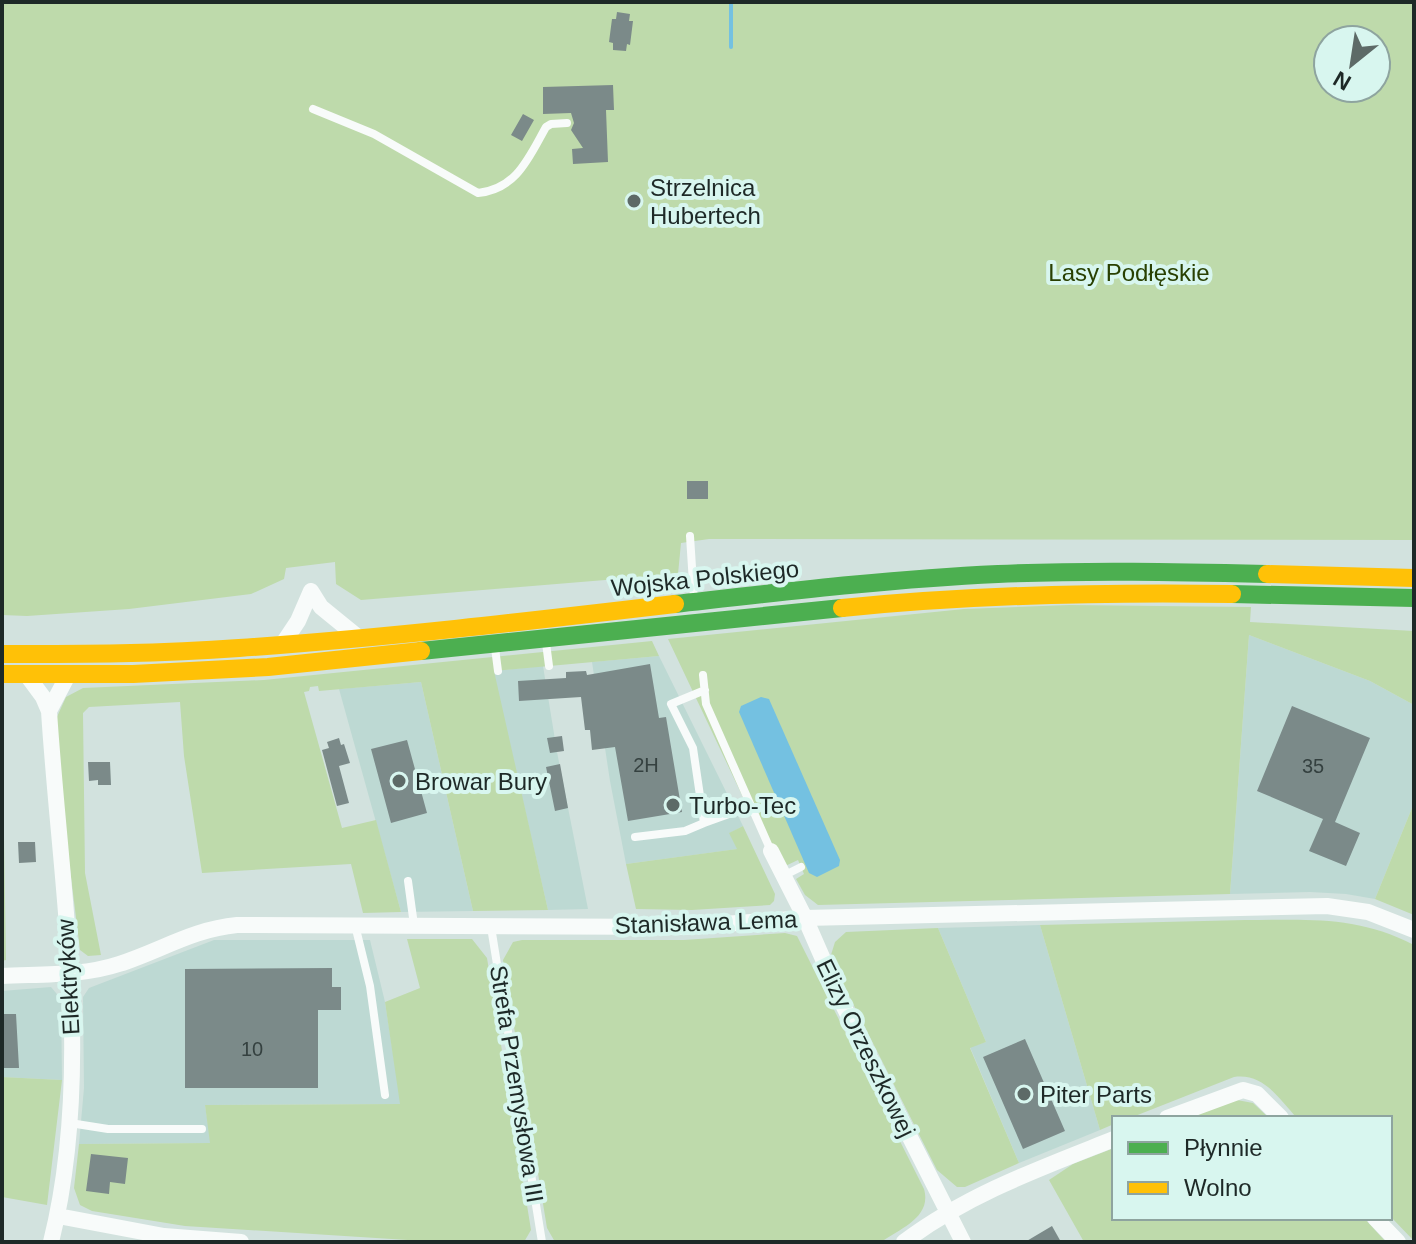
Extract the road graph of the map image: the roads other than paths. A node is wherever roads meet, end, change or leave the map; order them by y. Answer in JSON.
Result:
{"nodes":[{"id":1,"x":313,"y":109,"type":"dead end"},
{"id":2,"x":567,"y":123,"type":"dead end"},
{"id":3,"x":690,"y":536,"type":"dead end"},
{"id":4,"x":1414,"y":578,"type":"edge"},
{"id":5,"x":1414,"y":598,"type":"edge"},
{"id":6,"x":694,"y":603,"type":"junction"},
{"id":7,"x":359,"y":638,"type":"junction"},
{"id":8,"x":546,"y":639,"type":"junction"},
{"id":9,"x":494,"y":644,"type":"junction"},
{"id":10,"x":282,"y":645,"type":"junction"},
{"id":11,"x":2,"y":654,"type":"edge"},
{"id":12,"x":549,"y":666,"type":"dead end"},
{"id":13,"x":498,"y":671,"type":"dead end"},
{"id":14,"x":2,"y":674,"type":"edge"},
{"id":15,"x":26,"y":674,"type":"junction"},
{"id":16,"x":68,"y":675,"type":"junction"},
{"id":17,"x":703,"y":675,"type":"dead end"},
{"id":18,"x":705,"y":690,"type":"junction"},
{"id":19,"x":49,"y":711,"type":"junction"},
{"id":20,"x":751,"y":806,"type":"junction"},
{"id":21,"x":704,"y":823,"type":"junction"},
{"id":22,"x":635,"y":837,"type":"dead end"},
{"id":23,"x":771,"y":851,"type":"joint"},
{"id":24,"x":801,"y":867,"type":"dead end"},
{"id":25,"x":783,"y":876,"type":"junction"},
{"id":26,"x":408,"y":881,"type":"dead end"},
{"id":27,"x":805,"y":918,"type":"junction"},
{"id":28,"x":355,"y":925,"type":"junction"},
{"id":29,"x":414,"y":925,"type":"junction"},
{"id":30,"x":491,"y":926,"type":"junction"},
{"id":31,"x":1414,"y":930,"type":"edge"},
{"id":32,"x":69,"y":972,"type":"junction"},
{"id":33,"x":2,"y":976,"type":"edge"},
{"id":34,"x":385,"y":1095,"type":"dead end"},
{"id":35,"x":1172,"y":1116,"type":"edge"},
{"id":36,"x":1279,"y":1116,"type":"edge"},
{"id":37,"x":70,"y":1123,"type":"junction"},
{"id":38,"x":202,"y":1129,"type":"dead end"},
{"id":39,"x":1112,"y":1140,"type":"edge"},
{"id":40,"x":947,"y":1212,"type":"junction"},
{"id":41,"x":58,"y":1216,"type":"junction"},
{"id":42,"x":1377,"y":1220,"type":"edge"},
{"id":43,"x":51,"y":1242,"type":"edge"},
{"id":44,"x":241,"y":1242,"type":"edge"},
{"id":45,"x":542,"y":1242,"type":"edge"},
{"id":46,"x":904,"y":1242,"type":"edge"},
{"id":47,"x":963,"y":1242,"type":"edge"},
{"id":48,"x":1398,"y":1242,"type":"edge"}],
"edges":[{"from":1,"to":2,"type":"lane"},
{"from":3,"to":6,"type":"lane"},
{"from":4,"to":6,"type":"main road","name":"Wojska Polskiego"},
{"from":5,"to":8,"type":"main road","name":"Wojska Polskiego"},
{"from":6,"to":7,"type":"main road","name":"Wojska Polskiego"},
{"from":7,"to":10,"type":"main road","name":"Wojska Polskiego"},
{"from":7,"to":10,"type":"street"},
{"from":8,"to":9,"type":"main road","name":"Wojska Polskiego"},
{"from":8,"to":12,"type":"lane"},
{"from":9,"to":13,"type":"lane"},
{"from":9,"to":16,"type":"main road","name":"Wojska Polskiego"},
{"from":10,"to":11,"type":"main road","name":"Wojska Polskiego"},
{"from":14,"to":15,"type":"main road","name":"Wojska Polskiego"},
{"from":15,"to":16,"type":"main road","name":"Wojska Polskiego"},
{"from":15,"to":19,"type":"street","name":"Elektryków"},
{"from":16,"to":19,"type":"street"},
{"from":17,"to":18,"type":"lane","name":"Elizy Orzeszkowej"},
{"from":18,"to":20,"type":"lane","name":"Elizy Orzeszkowej"},
{"from":18,"to":21,"type":"lane"},
{"from":19,"to":32,"type":"street","name":"Elektryków"},
{"from":20,"to":21,"type":"lane"},
{"from":20,"to":23,"type":"lane","name":"Elizy Orzeszkowej"},
{"from":21,"to":22,"type":"lane"},
{"from":23,"to":25,"type":"street","name":"Elizy Orzeszkowej"},
{"from":24,"to":25,"type":"lane"},
{"from":25,"to":27,"type":"street","name":"Elizy Orzeszkowej"},
{"from":26,"to":29,"type":"lane"},
{"from":27,"to":30,"type":"street","name":"Stanisława Lema"},
{"from":27,"to":31,"type":"street","name":"Stanisława Lema"},
{"from":27,"to":40,"type":"street","name":"Elizy Orzeszkowej"},
{"from":28,"to":29,"type":"street","name":"Stanisława Lema"},
{"from":28,"to":32,"type":"street","name":"Stanisława Lema"},
{"from":28,"to":34,"type":"lane"},
{"from":29,"to":30,"type":"street","name":"Stanisława Lema"},
{"from":30,"to":45,"type":"lane","name":"Strefa Przemysłowa III"},
{"from":32,"to":33,"type":"street","name":"Stanisława Lema"},
{"from":32,"to":37,"type":"street","name":"Elektryków"},
{"from":35,"to":36,"type":"street"},
{"from":37,"to":38,"type":"lane"},
{"from":37,"to":41,"type":"street","name":"Elektryków"},
{"from":39,"to":40,"type":"street"},
{"from":40,"to":46,"type":"street"},
{"from":40,"to":47,"type":"street","name":"Elizy Orzeszkowej"},
{"from":41,"to":43,"type":"street","name":"Elektryków"},
{"from":41,"to":44,"type":"street"},
{"from":42,"to":48,"type":"street"}]}
